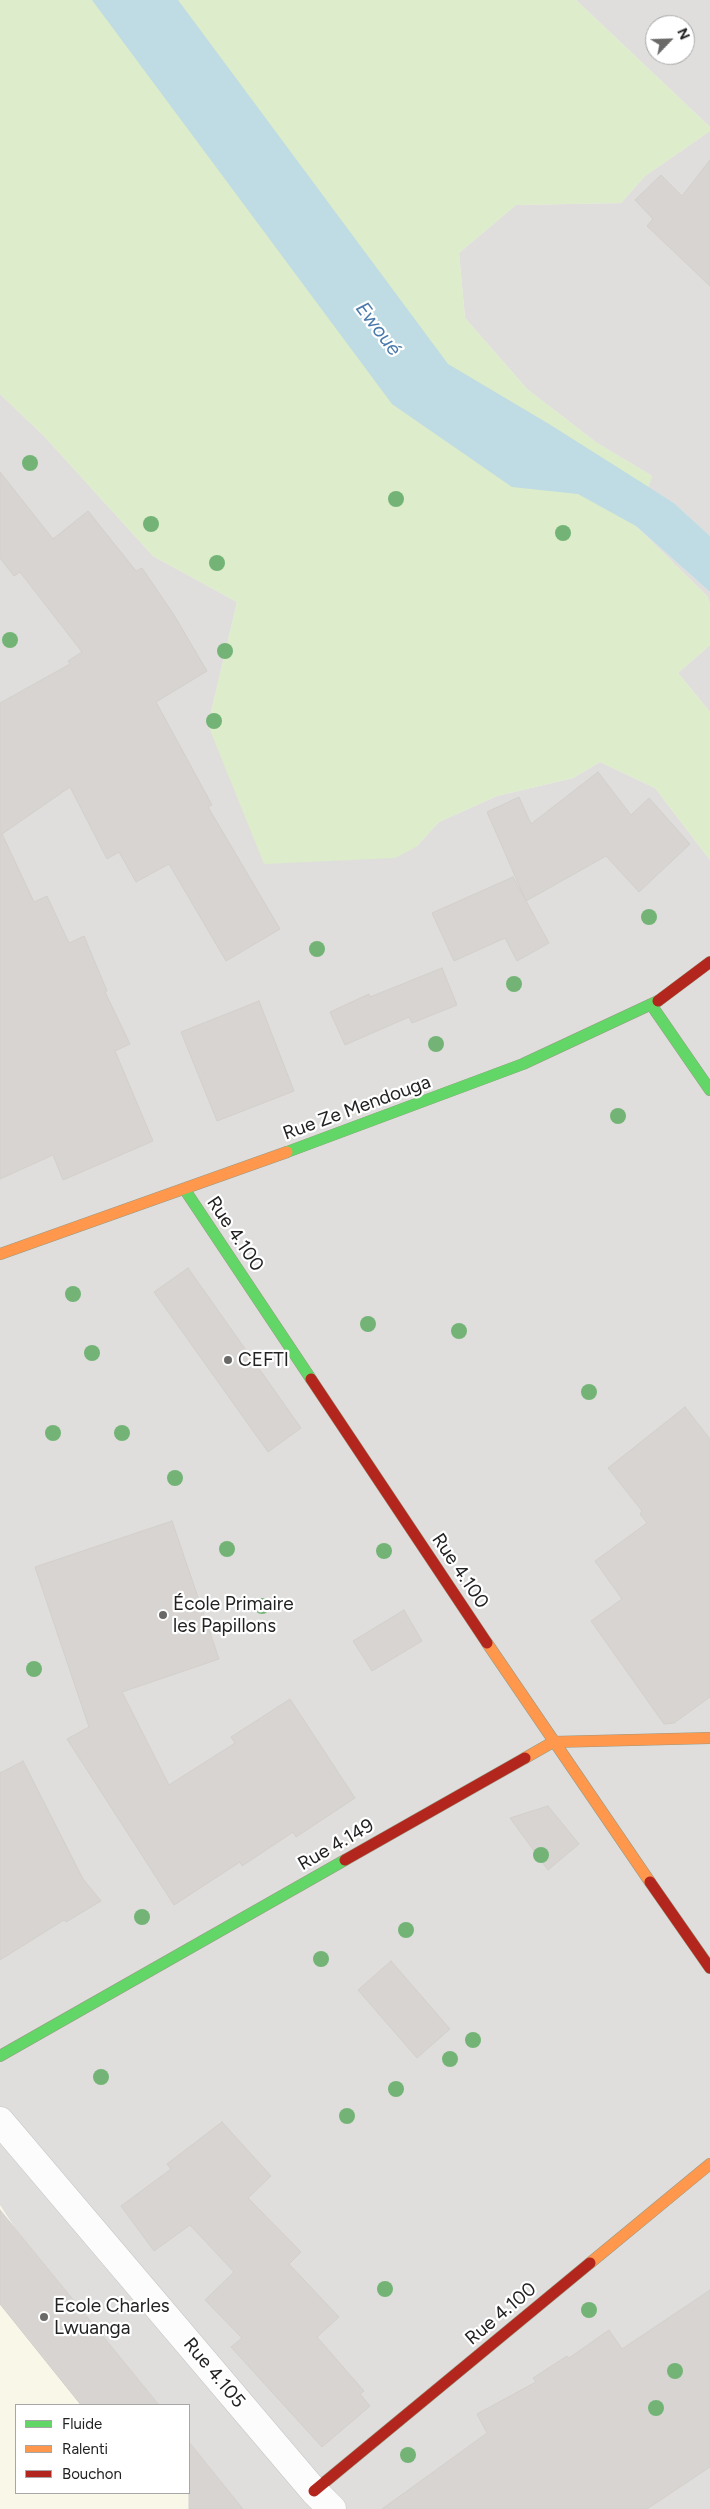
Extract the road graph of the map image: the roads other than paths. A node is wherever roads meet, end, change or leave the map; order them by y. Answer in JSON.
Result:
{"nodes":[{"id":1,"x":710,"y":962,"type":"edge"},
{"id":2,"x":652,"y":1006,"type":"junction"},
{"id":3,"x":710,"y":1090,"type":"edge"},
{"id":4,"x":184,"y":1190,"type":"junction"},
{"id":5,"x":0,"y":1254,"type":"edge"},
{"id":6,"x":710,"y":1738,"type":"edge"},
{"id":7,"x":553,"y":1742,"type":"junction"},
{"id":8,"x":710,"y":1968,"type":"edge"},
{"id":9,"x":0,"y":2056,"type":"edge"},
{"id":10,"x":0,"y":2121,"type":"edge"},
{"id":11,"x":710,"y":2164,"type":"edge"},
{"id":12,"x":323,"y":2500,"type":"edge"}],
"edges":[{"from":1,"to":2,"type":"street","name":"Rue Ze Mendouga"},
{"from":2,"to":3,"type":"street"},
{"from":2,"to":4,"type":"street","name":"Rue Ze Mendouga"},
{"from":4,"to":5,"type":"street","name":"Rue Ze Mendouga"},
{"from":4,"to":7,"type":"street","name":"Rue 4.100"},
{"from":6,"to":7,"type":"street","name":"Rue 4.149"},
{"from":7,"to":8,"type":"street","name":"Rue 4.100"},
{"from":7,"to":9,"type":"street","name":"Rue 4.149"},
{"from":10,"to":12,"type":"street","name":"Rue 4.105"},
{"from":11,"to":12,"type":"street","name":"Rue 4.100"}]}
